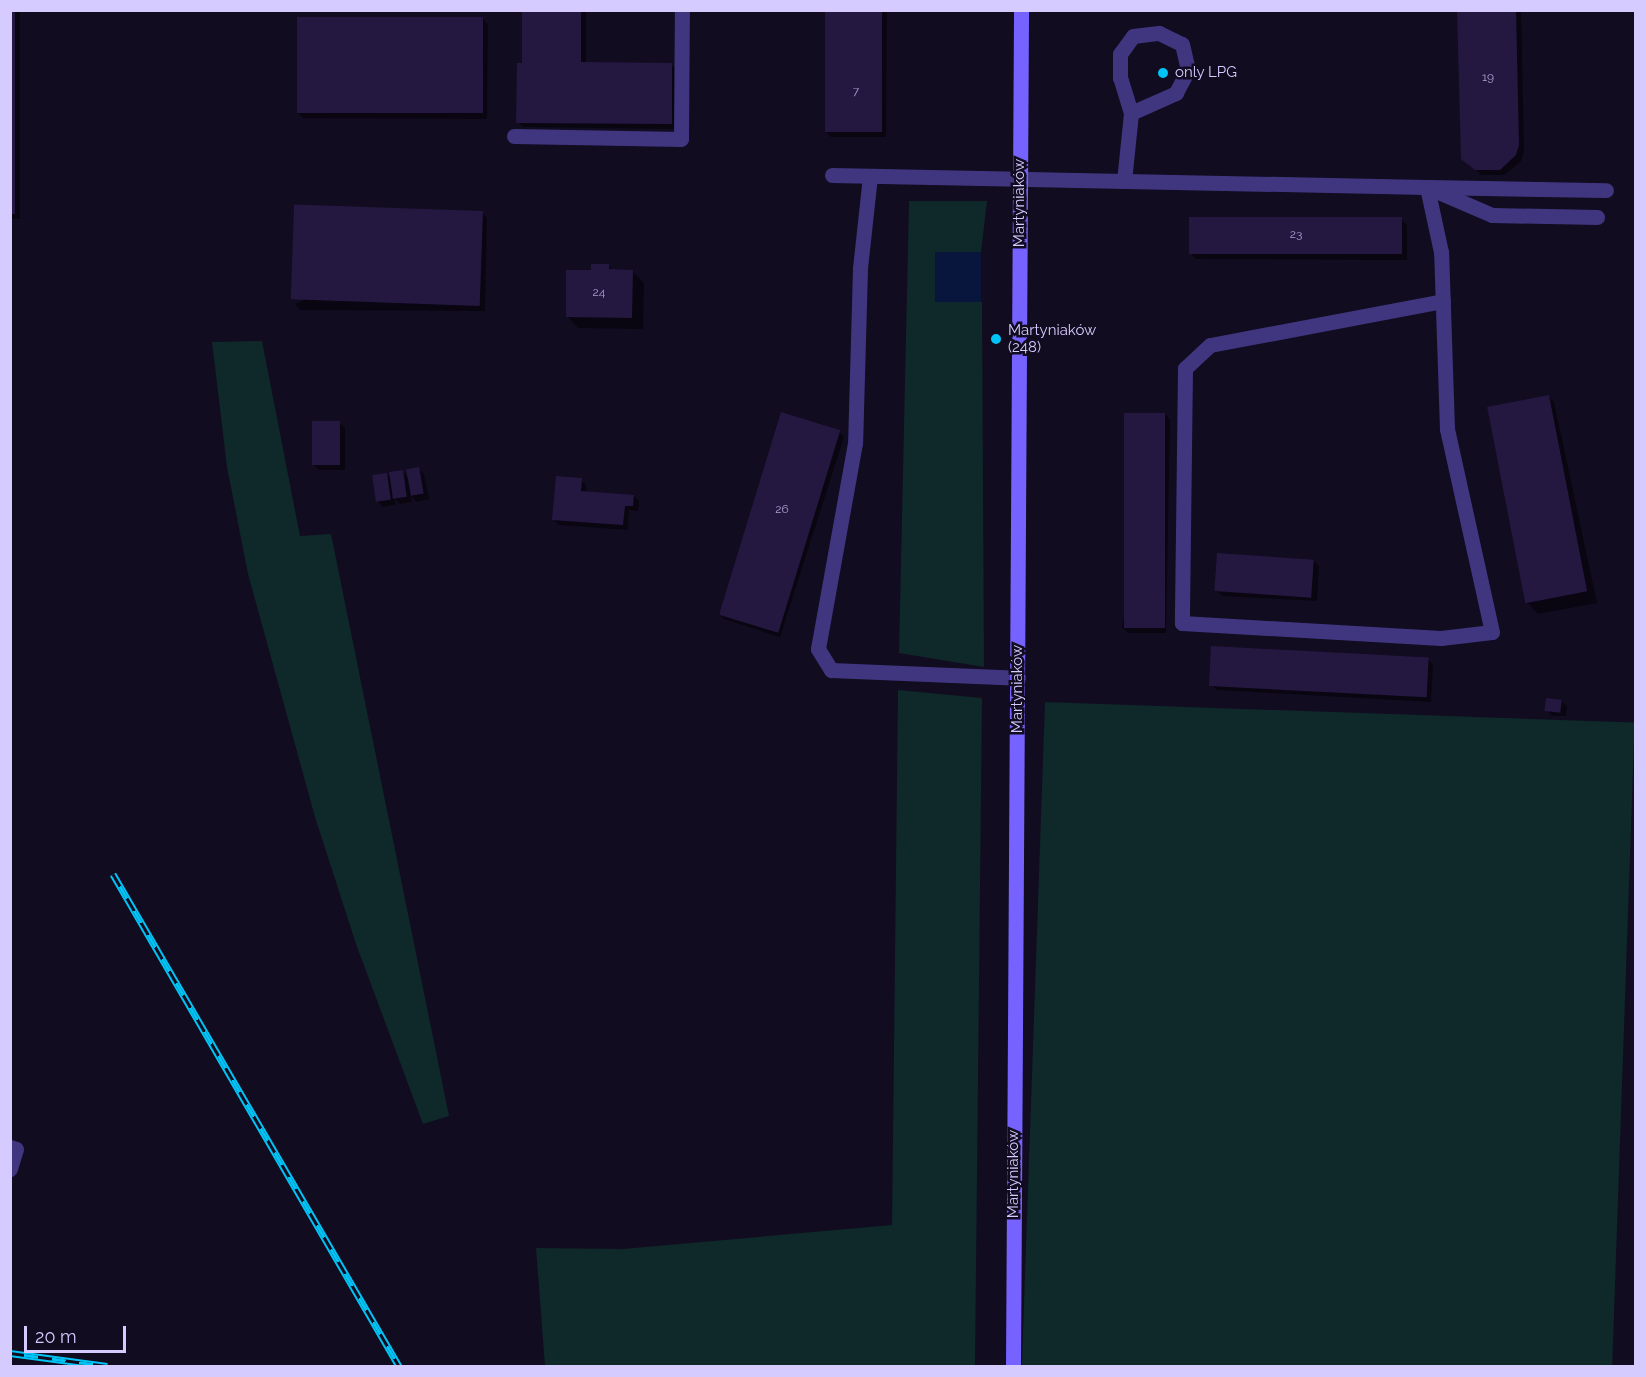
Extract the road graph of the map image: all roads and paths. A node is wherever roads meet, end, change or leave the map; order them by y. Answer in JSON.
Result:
{"nodes":[{"id":1,"x":682,"y":10,"type":"edge"},
{"id":2,"x":1021,"y":10,"type":"edge"},
{"id":3,"x":1131,"y":113,"type":"junction"},
{"id":4,"x":514,"y":135,"type":"dead end"},
{"id":5,"x":832,"y":174,"type":"dead end"},
{"id":6,"x":870,"y":176,"type":"junction"},
{"id":7,"x":1020,"y":179,"type":"junction"},
{"id":8,"x":1124,"y":181,"type":"junction"},
{"id":9,"x":1427,"y":188,"type":"junction"},
{"id":10,"x":1606,"y":190,"type":"dead end"},
{"id":11,"x":1597,"y":217,"type":"dead end"},
{"id":12,"x":1443,"y":301,"type":"junction"},
{"id":13,"x":1018,"y":678,"type":"junction"},
{"id":14,"x":10,"y":1147,"type":"edge"},
{"id":15,"x":10,"y":1169,"type":"edge"},
{"id":16,"x":1013,"y":1366,"type":"edge"}],
"edges":[{"from":1,"to":4,"type":"lane"},
{"from":2,"to":7,"type":"main road","name":"Martyniaków"},
{"from":3,"to":3,"type":"lane"},
{"from":3,"to":8,"type":"lane"},
{"from":5,"to":6,"type":"lane"},
{"from":6,"to":7,"type":"lane"},
{"from":6,"to":13,"type":"lane"},
{"from":7,"to":8,"type":"lane"},
{"from":7,"to":13,"type":"main road","name":"Martyniaków"},
{"from":8,"to":9,"type":"lane"},
{"from":9,"to":10,"type":"lane"},
{"from":9,"to":11,"type":"lane"},
{"from":9,"to":12,"type":"lane"},
{"from":12,"to":12,"type":"lane"},
{"from":13,"to":16,"type":"main road","name":"Martyniaków"},
{"from":14,"to":15,"type":"lane"}]}
